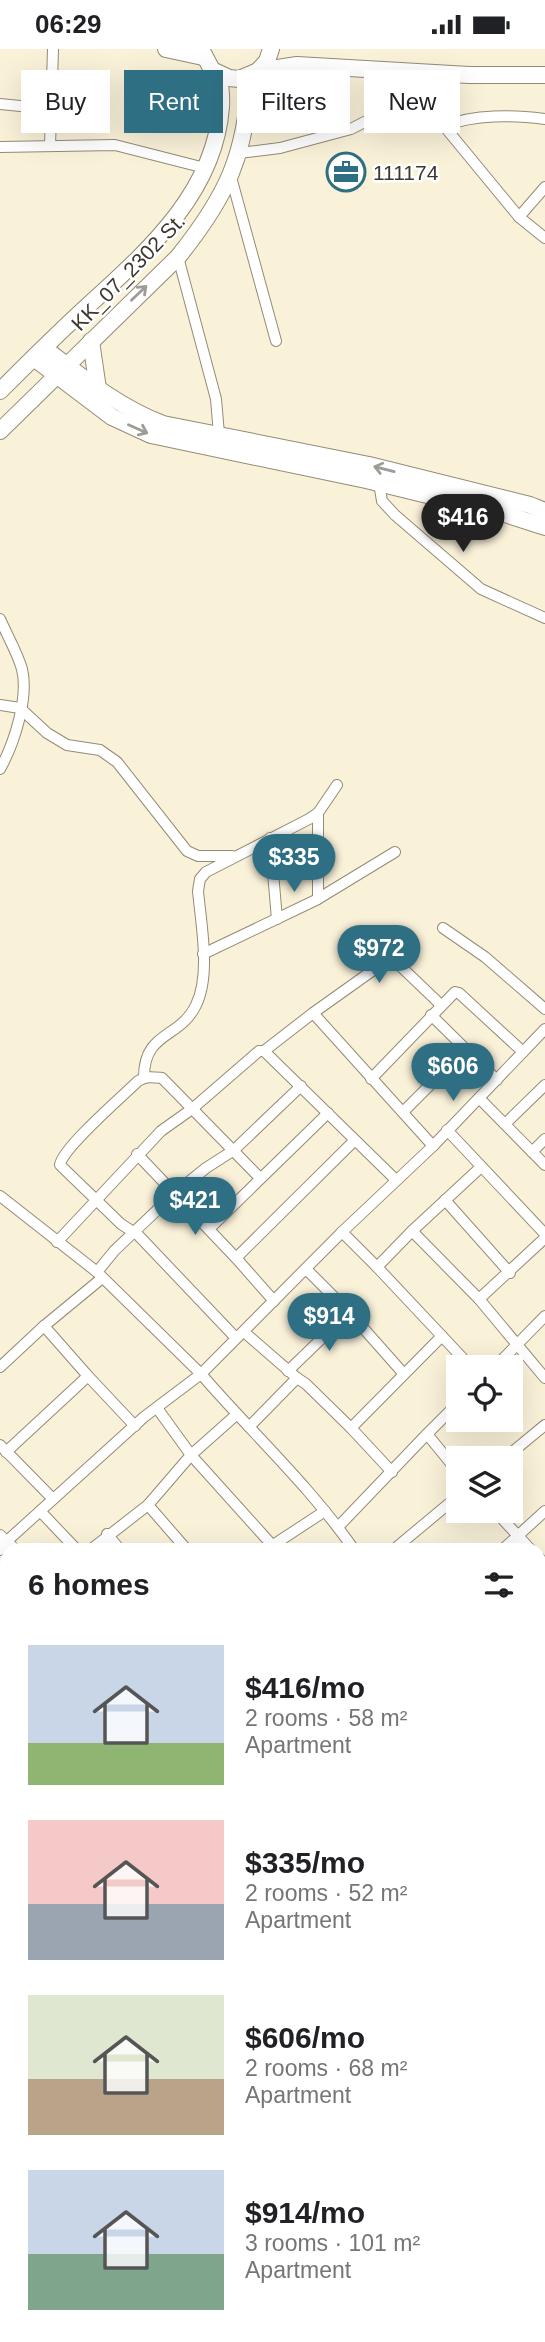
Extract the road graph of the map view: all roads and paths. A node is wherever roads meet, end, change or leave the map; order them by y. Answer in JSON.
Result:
{"nodes":[{"id":1,"x":53,"y":49,"type":"edge"},
{"id":2,"x":166,"y":49,"type":"edge"},
{"id":3,"x":271,"y":49,"type":"edge"},
{"id":4,"x":202,"y":53,"type":"edge"},
{"id":5,"x":52,"y":70,"type":"edge"},
{"id":6,"x":213,"y":70,"type":"edge"},
{"id":7,"x":258,"y":70,"type":"edge"},
{"id":8,"x":273,"y":70,"type":"edge"},
{"id":9,"x":373,"y":70,"type":"edge"},
{"id":10,"x":460,"y":74,"type":"edge"},
{"id":11,"x":545,"y":75,"type":"edge"},
{"id":12,"x":0,"y":104,"type":"edge"},
{"id":13,"x":21,"y":106,"type":"edge"},
{"id":14,"x":545,"y":119,"type":"edge"},
{"id":15,"x":460,"y":121,"type":"edge"},
{"id":16,"x":364,"y":122,"type":"edge"},
{"id":17,"x":50,"y":133,"type":"edge"},
{"id":18,"x":217,"y":133,"type":"edge"},
{"id":19,"x":243,"y":133,"type":"edge"},
{"id":20,"x":449,"y":133,"type":"edge"},
{"id":21,"x":50,"y":146,"type":"junction"},
{"id":22,"x":0,"y":148,"type":"edge"},
{"id":23,"x":239,"y":153,"type":"junction"},
{"id":24,"x":205,"y":168,"type":"junction"},
{"id":25,"x":230,"y":177,"type":"junction"},
{"id":26,"x":545,"y":187,"type":"edge"},
{"id":27,"x":519,"y":217,"type":"junction"},
{"id":28,"x":545,"y":238,"type":"edge"},
{"id":29,"x":178,"y":257,"type":"junction"},
{"id":30,"x":91,"y":341,"type":"junction"},
{"id":31,"x":276,"y":341,"type":"dead end"},
{"id":32,"x":39,"y":353,"type":"junction"},
{"id":33,"x":61,"y":370,"type":"junction"},
{"id":34,"x":98,"y":389,"type":"junction"},
{"id":35,"x":0,"y":391,"type":"edge"},
{"id":36,"x":81,"y":393,"type":"junction"},
{"id":37,"x":24,"y":405,"type":"junction"},
{"id":38,"x":0,"y":431,"type":"edge"},
{"id":39,"x":219,"y":434,"type":"junction"},
{"id":40,"x":237,"y":444,"type":"junction"},
{"id":41,"x":379,"y":483,"type":"junction"},
{"id":42,"x":545,"y":511,"type":"edge"},
{"id":43,"x":545,"y":527,"type":"edge"},
{"id":44,"x":545,"y":618,"type":"edge"},
{"id":45,"x":0,"y":619,"type":"edge"},
{"id":46,"x":0,"y":705,"type":"edge"},
{"id":47,"x":20,"y":708,"type":"junction"},
{"id":48,"x":0,"y":769,"type":"edge"},
{"id":49,"x":337,"y":785,"type":"dead end"},
{"id":50,"x":318,"y":813,"type":"junction"},
{"id":51,"x":270,"y":838,"type":"junction"},
{"id":52,"x":395,"y":852,"type":"dead end"},
{"id":53,"x":235,"y":856,"type":"junction"},
{"id":54,"x":318,"y":899,"type":"junction"},
{"id":55,"x":277,"y":919,"type":"junction"},
{"id":56,"x":443,"y":927,"type":"dead end"},
{"id":57,"x":203,"y":954,"type":"junction"},
{"id":58,"x":441,"y":1005,"type":"junction"},
{"id":59,"x":545,"y":1009,"type":"edge"},
{"id":60,"x":313,"y":1013,"type":"junction"},
{"id":61,"x":431,"y":1015,"type":"junction"},
{"id":62,"x":545,"y":1029,"type":"edge"},
{"id":63,"x":466,"y":1049,"type":"junction"},
{"id":64,"x":264,"y":1051,"type":"junction"},
{"id":65,"x":523,"y":1052,"type":"junction"},
{"id":66,"x":145,"y":1077,"type":"junction"},
{"id":67,"x":371,"y":1079,"type":"junction"},
{"id":68,"x":497,"y":1080,"type":"junction"},
{"id":69,"x":545,"y":1085,"type":"edge"},
{"id":70,"x":302,"y":1086,"type":"junction"},
{"id":71,"x":480,"y":1099,"type":"junction"},
{"id":72,"x":192,"y":1109,"type":"junction"},
{"id":73,"x":403,"y":1112,"type":"junction"},
{"id":74,"x":328,"y":1114,"type":"junction"},
{"id":75,"x":505,"y":1124,"type":"junction"},
{"id":76,"x":447,"y":1130,"type":"junction"},
{"id":77,"x":545,"y":1139,"type":"edge"},
{"id":78,"x":354,"y":1141,"type":"junction"},
{"id":79,"x":433,"y":1146,"type":"junction"},
{"id":80,"x":234,"y":1150,"type":"junction"},
{"id":81,"x":532,"y":1152,"type":"junction"},
{"id":82,"x":136,"y":1154,"type":"junction"},
{"id":83,"x":545,"y":1165,"type":"edge"},
{"id":84,"x":481,"y":1167,"type":"junction"},
{"id":85,"x":260,"y":1178,"type":"junction"},
{"id":86,"x":396,"y":1180,"type":"junction"},
{"id":87,"x":175,"y":1193,"type":"junction"},
{"id":88,"x":0,"y":1196,"type":"edge"},
{"id":89,"x":94,"y":1199,"type":"junction"},
{"id":90,"x":444,"y":1200,"type":"junction"},
{"id":91,"x":208,"y":1229,"type":"junction"},
{"id":92,"x":412,"y":1231,"type":"junction"},
{"id":93,"x":134,"y":1232,"type":"junction"},
{"id":94,"x":342,"y":1232,"type":"junction"},
{"id":95,"x":545,"y":1236,"type":"edge"},
{"id":96,"x":57,"y":1242,"type":"junction"},
{"id":97,"x":236,"y":1258,"type":"junction"},
{"id":98,"x":377,"y":1267,"type":"junction"},
{"id":99,"x":306,"y":1269,"type":"junction"},
{"id":100,"x":510,"y":1273,"type":"junction"},
{"id":101,"x":99,"y":1275,"type":"junction"},
{"id":102,"x":479,"y":1299,"type":"junction"},
{"id":103,"x":274,"y":1301,"type":"junction"},
{"id":104,"x":349,"y":1312,"type":"junction"},
{"id":105,"x":545,"y":1316,"type":"edge"},
{"id":106,"x":44,"y":1326,"type":"junction"},
{"id":107,"x":240,"y":1335,"type":"junction"},
{"id":108,"x":442,"y":1336,"type":"junction"},
{"id":109,"x":517,"y":1345,"type":"junction"},
{"id":110,"x":460,"y":1355,"type":"edge"},
{"id":111,"x":507,"y":1355,"type":"edge"},
{"id":112,"x":0,"y":1367,"type":"edge"},
{"id":113,"x":288,"y":1371,"type":"junction"},
{"id":114,"x":403,"y":1373,"type":"junction"},
{"id":115,"x":201,"y":1374,"type":"junction"},
{"id":116,"x":88,"y":1376,"type":"junction"},
{"id":117,"x":545,"y":1377,"type":"edge"},
{"id":118,"x":297,"y":1378,"type":"junction"},
{"id":119,"x":157,"y":1408,"type":"junction"},
{"id":120,"x":236,"y":1415,"type":"junction"},
{"id":121,"x":446,"y":1415,"type":"edge"},
{"id":122,"x":545,"y":1425,"type":"edge"},
{"id":123,"x":135,"y":1426,"type":"junction"},
{"id":124,"x":249,"y":1427,"type":"junction"},
{"id":125,"x":351,"y":1428,"type":"junction"},
{"id":126,"x":427,"y":1434,"type":"junction"},
{"id":127,"x":520,"y":1446,"type":"edge"},
{"id":128,"x":3,"y":1449,"type":"edge"},
{"id":129,"x":191,"y":1455,"type":"junction"},
{"id":130,"x":446,"y":1457,"type":"edge"},
{"id":131,"x":392,"y":1472,"type":"junction"},
{"id":132,"x":52,"y":1499,"type":"junction"},
{"id":133,"x":148,"y":1505,"type":"junction"},
{"id":134,"x":446,"y":1506,"type":"edge"},
{"id":135,"x":40,"y":1511,"type":"junction"},
{"id":136,"x":325,"y":1511,"type":"junction"},
{"id":137,"x":545,"y":1511,"type":"edge"},
{"id":138,"x":507,"y":1523,"type":"edge"},
{"id":139,"x":338,"y":1527,"type":"junction"},
{"id":140,"x":107,"y":1534,"type":"junction"},
{"id":141,"x":519,"y":1535,"type":"junction"},
{"id":142,"x":2,"y":1542,"type":"edge"},
{"id":143,"x":70,"y":1543,"type":"edge"},
{"id":144,"x":97,"y":1543,"type":"edge"},
{"id":145,"x":114,"y":1543,"type":"edge"},
{"id":146,"x":181,"y":1543,"type":"edge"},
{"id":147,"x":264,"y":1543,"type":"edge"},
{"id":148,"x":276,"y":1543,"type":"edge"},
{"id":149,"x":349,"y":1543,"type":"edge"},
{"id":150,"x":402,"y":1543,"type":"edge"},
{"id":151,"x":510,"y":1543,"type":"edge"},
{"id":152,"x":526,"y":1543,"type":"edge"}],
"edges":[{"from":1,"to":5,"type":"street"},
{"from":2,"to":4,"type":"main road"},
{"from":3,"to":7,"type":"main road"},
{"from":4,"to":6,"type":"main road"},
{"from":8,"to":9,"type":"main road"},
{"from":10,"to":11,"type":"main road"},
{"from":12,"to":13,"type":"street"},
{"from":14,"to":15,"type":"street"},
{"from":16,"to":23,"type":"street"},
{"from":17,"to":21,"type":"street"},
{"from":18,"to":24,"type":"main road","name":"KK_07_2302 St."},
{"from":19,"to":23,"type":"main road","name":"KK_07_2302 St."},
{"from":20,"to":27,"type":"street"},
{"from":21,"to":22,"type":"street"},
{"from":21,"to":24,"type":"street"},
{"from":23,"to":25,"type":"main road","name":"KK_07_2302 St."},
{"from":24,"to":32,"type":"main road","name":"KK_07_2302 St."},
{"from":25,"to":29,"type":"main road","name":"KK_07_2302 St."},
{"from":25,"to":31,"type":"street"},
{"from":26,"to":27,"type":"street"},
{"from":27,"to":28,"type":"street"},
{"from":30,"to":29,"type":"main road","name":"KK_07_2302 St.","one_way":true},
{"from":29,"to":39,"type":"street"},
{"from":30,"to":33,"type":"main road","name":"KK_07_2302 St."},
{"from":30,"to":34,"type":"main road"},
{"from":32,"to":33,"type":"main road"},
{"from":32,"to":35,"type":"main road","name":"KK_07_2302 St."},
{"from":33,"to":34,"type":"main road"},
{"from":33,"to":36,"type":"main road"},
{"from":33,"to":37,"type":"main road","name":"KK_07_2302 St."},
{"from":34,"to":39,"type":"main road"},
{"from":36,"to":37,"type":"main road"},
{"from":36,"to":40,"type":"main road","one_way":true},
{"from":37,"to":38,"type":"main road","name":"KK_07_2302 St."},
{"from":39,"to":40,"type":"main road"},
{"from":40,"to":41,"type":"main road"},
{"from":42,"to":40,"type":"main road","one_way":true},
{"from":41,"to":43,"type":"main road"},
{"from":41,"to":44,"type":"street"},
{"from":45,"to":47,"type":"street"},
{"from":46,"to":47,"type":"street"},
{"from":47,"to":48,"type":"street"},
{"from":47,"to":53,"type":"street"},
{"from":49,"to":50,"type":"street"},
{"from":50,"to":51,"type":"street"},
{"from":50,"to":54,"type":"street"},
{"from":51,"to":53,"type":"street"},
{"from":51,"to":55,"type":"street"},
{"from":52,"to":54,"type":"street"},
{"from":53,"to":57,"type":"street"},
{"from":54,"to":55,"type":"street"},
{"from":55,"to":57,"type":"street"},
{"from":56,"to":59,"type":"street"},
{"from":57,"to":66,"type":"street"},
{"from":58,"to":60,"type":"street"},
{"from":58,"to":61,"type":"street"},
{"from":58,"to":65,"type":"street"},
{"from":60,"to":64,"type":"street"},
{"from":60,"to":67,"type":"street"},
{"from":61,"to":63,"type":"street"},
{"from":61,"to":67,"type":"street"},
{"from":62,"to":65,"type":"street"},
{"from":63,"to":68,"type":"street"},
{"from":63,"to":73,"type":"street"},
{"from":64,"to":70,"type":"street"},
{"from":64,"to":72,"type":"street"},
{"from":65,"to":68,"type":"street"},
{"from":66,"to":72,"type":"street"},
{"from":66,"to":89,"type":"street"},
{"from":67,"to":73,"type":"street"},
{"from":68,"to":71,"type":"street"},
{"from":69,"to":75,"type":"street"},
{"from":70,"to":74,"type":"street"},
{"from":70,"to":80,"type":"street"},
{"from":71,"to":75,"type":"street"},
{"from":71,"to":76,"type":"street"},
{"from":72,"to":80,"type":"street"},
{"from":72,"to":82,"type":"street"},
{"from":73,"to":79,"type":"street"},
{"from":74,"to":78,"type":"street"},
{"from":74,"to":85,"type":"street"},
{"from":75,"to":81,"type":"street"},
{"from":76,"to":79,"type":"street"},
{"from":76,"to":84,"type":"street"},
{"from":77,"to":81,"type":"street"},
{"from":78,"to":86,"type":"street"},
{"from":78,"to":97,"type":"street"},
{"from":79,"to":86,"type":"street"},
{"from":80,"to":85,"type":"street"},
{"from":80,"to":87,"type":"street"},
{"from":81,"to":83,"type":"street"},
{"from":82,"to":87,"type":"street"},
{"from":82,"to":89,"type":"street"},
{"from":84,"to":90,"type":"street"},
{"from":84,"to":95,"type":"street"},
{"from":85,"to":91,"type":"street"},
{"from":86,"to":94,"type":"street"},
{"from":87,"to":91,"type":"street"},
{"from":87,"to":93,"type":"street"},
{"from":88,"to":96,"type":"street"},
{"from":89,"to":93,"type":"street"},
{"from":89,"to":96,"type":"street"},
{"from":90,"to":92,"type":"street"},
{"from":90,"to":100,"type":"street"},
{"from":91,"to":97,"type":"street"},
{"from":92,"to":98,"type":"street"},
{"from":92,"to":102,"type":"street"},
{"from":93,"to":101,"type":"street"},
{"from":93,"to":107,"type":"street"},
{"from":94,"to":98,"type":"street"},
{"from":94,"to":99,"type":"street"},
{"from":95,"to":100,"type":"street"},
{"from":96,"to":101,"type":"street"},
{"from":97,"to":103,"type":"street"},
{"from":98,"to":108,"type":"street"},
{"from":99,"to":103,"type":"street"},
{"from":99,"to":104,"type":"street"},
{"from":100,"to":102,"type":"street"},
{"from":101,"to":106,"type":"street"},
{"from":101,"to":115,"type":"street"},
{"from":102,"to":109,"type":"street"},
{"from":103,"to":107,"type":"street"},
{"from":104,"to":113,"type":"street"},
{"from":104,"to":114,"type":"street"},
{"from":105,"to":109,"type":"street"},
{"from":106,"to":112,"type":"street"},
{"from":106,"to":116,"type":"street"},
{"from":107,"to":113,"type":"street"},
{"from":107,"to":115,"type":"street"},
{"from":108,"to":110,"type":"street"},
{"from":108,"to":114,"type":"street"},
{"from":109,"to":111,"type":"street"},
{"from":109,"to":117,"type":"street"},
{"from":113,"to":118,"type":"street"},
{"from":114,"to":125,"type":"street"},
{"from":115,"to":119,"type":"street"},
{"from":115,"to":120,"type":"street"},
{"from":116,"to":123,"type":"street"},
{"from":116,"to":128,"type":"street"},
{"from":118,"to":124,"type":"street"},
{"from":118,"to":125,"type":"street"},
{"from":119,"to":123,"type":"street"},
{"from":119,"to":129,"type":"street"},
{"from":120,"to":124,"type":"street"},
{"from":120,"to":129,"type":"street"},
{"from":121,"to":126,"type":"street"},
{"from":122,"to":127,"type":"street"},
{"from":123,"to":132,"type":"street"},
{"from":124,"to":136,"type":"street"},
{"from":125,"to":131,"type":"street"},
{"from":126,"to":130,"type":"street"},
{"from":126,"to":131,"type":"street"},
{"from":128,"to":132,"type":"street"},
{"from":129,"to":133,"type":"street"},
{"from":129,"to":147,"type":"street"},
{"from":131,"to":139,"type":"street"},
{"from":132,"to":135,"type":"street"},
{"from":133,"to":140,"type":"street"},
{"from":133,"to":146,"type":"street"},
{"from":134,"to":150,"type":"street"},
{"from":135,"to":142,"type":"street"},
{"from":135,"to":143,"type":"street"},
{"from":136,"to":139,"type":"street"},
{"from":136,"to":148,"type":"street"},
{"from":137,"to":141,"type":"street"},
{"from":138,"to":141,"type":"street"},
{"from":139,"to":149,"type":"street"},
{"from":140,"to":144,"type":"street"},
{"from":140,"to":145,"type":"street"},
{"from":141,"to":151,"type":"street"},
{"from":141,"to":152,"type":"street"}]}
